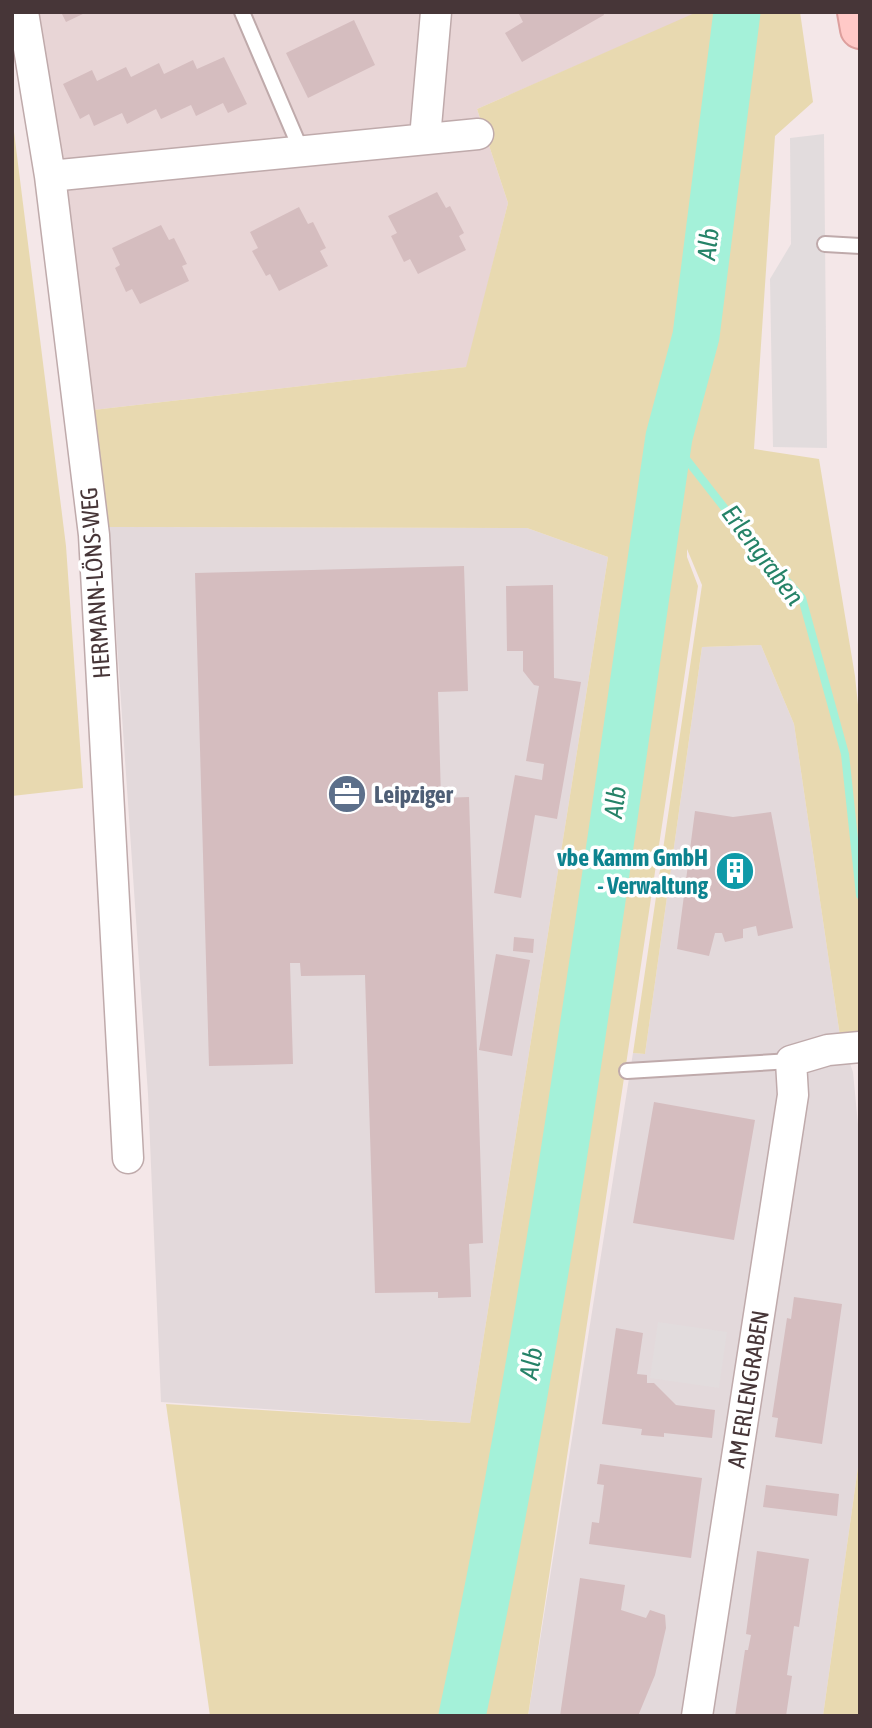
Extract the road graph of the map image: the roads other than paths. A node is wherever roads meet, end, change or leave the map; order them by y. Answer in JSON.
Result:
{"nodes":[{"id":1,"x":23,"y":12,"type":"edge"},
{"id":2,"x":242,"y":12,"type":"edge"},
{"id":3,"x":436,"y":12,"type":"edge"},
{"id":4,"x":858,"y":12,"type":"edge"},
{"id":5,"x":860,"y":29,"type":"edge"},
{"id":6,"x":478,"y":134,"type":"dead end"},
{"id":7,"x":425,"y":138,"type":"junction"},
{"id":8,"x":301,"y":150,"type":"junction"},
{"id":9,"x":50,"y":176,"type":"junction"},
{"id":10,"x":825,"y":244,"type":"dead end"},
{"id":11,"x":860,"y":246,"type":"edge"},
{"id":12,"x":855,"y":1047,"type":"edge"},
{"id":13,"x":791,"y":1061,"type":"junction"},
{"id":14,"x":627,"y":1071,"type":"dead end"},
{"id":15,"x":128,"y":1158,"type":"dead end"},
{"id":16,"x":697,"y":1716,"type":"edge"}],
"edges":[{"from":1,"to":9,"type":"street","name":"HERMANN-LÖNS-WEG"},
{"from":2,"to":8,"type":"lane"},
{"from":3,"to":7,"type":"street"},
{"from":4,"to":5,"type":"street"},
{"from":6,"to":7,"type":"street"},
{"from":7,"to":8,"type":"street"},
{"from":8,"to":9,"type":"street"},
{"from":9,"to":15,"type":"street","name":"HERMANN-LÖNS-WEG"},
{"from":10,"to":11,"type":"lane"},
{"from":12,"to":13,"type":"street"},
{"from":13,"to":14,"type":"lane"},
{"from":13,"to":16,"type":"street","name":"AM ERLENGRABEN"}]}
